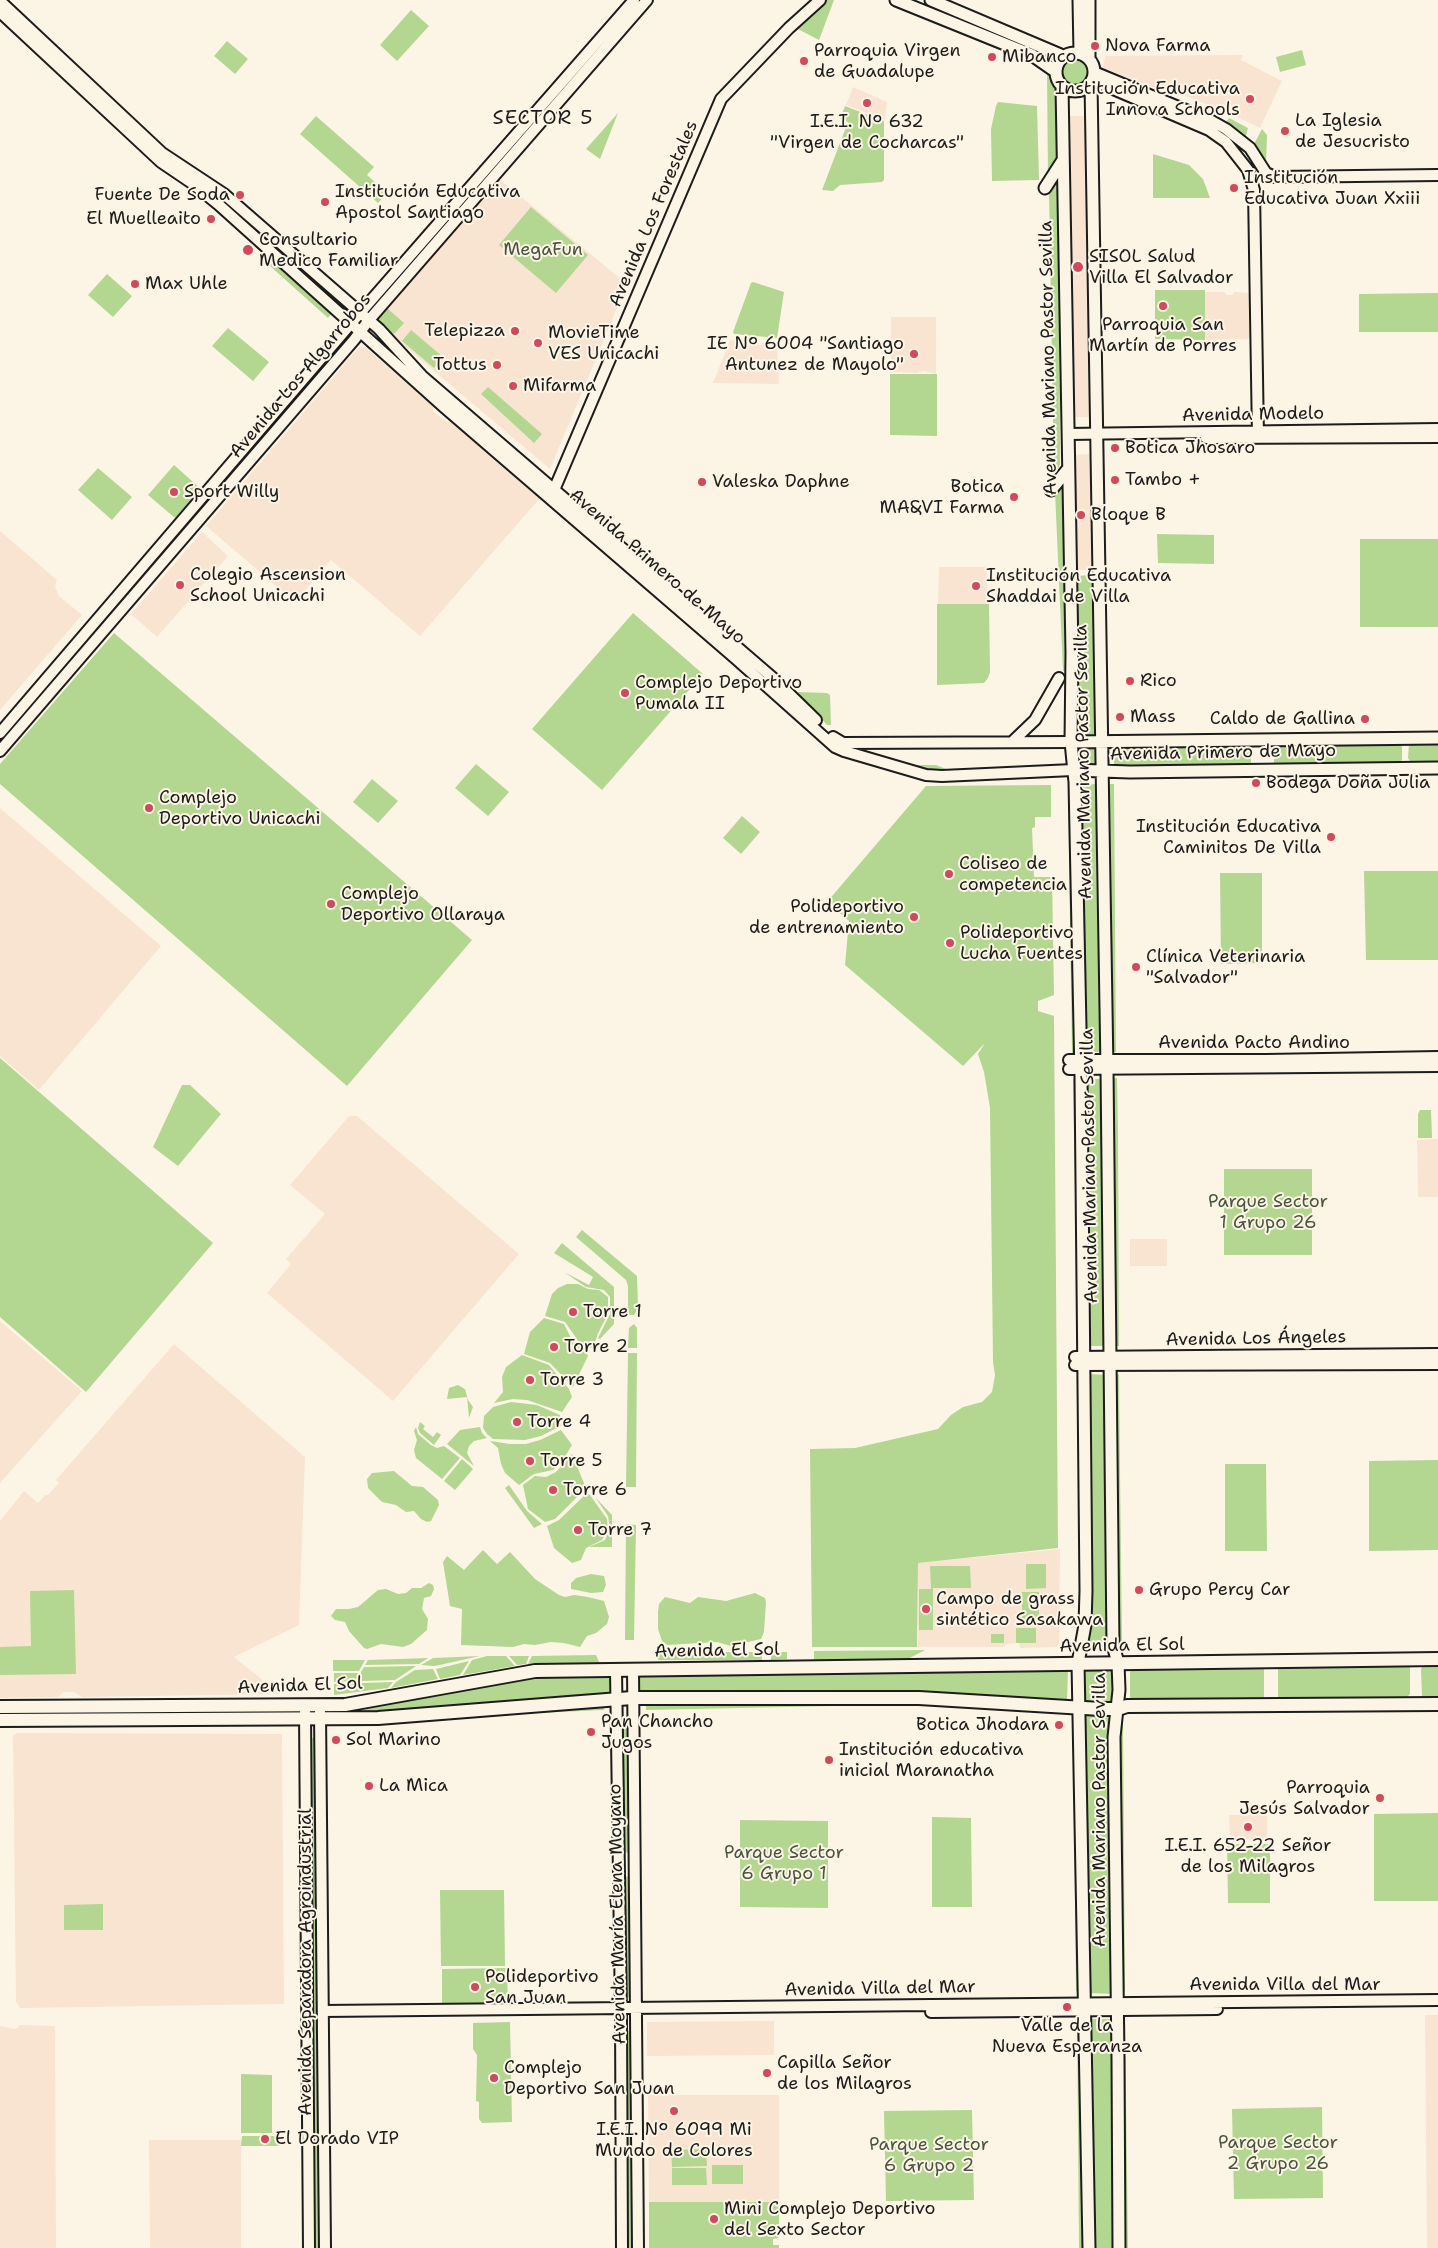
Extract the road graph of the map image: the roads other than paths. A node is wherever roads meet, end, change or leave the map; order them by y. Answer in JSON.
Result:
{"nodes":[{"id":1,"x":634,"y":0,"type":"edge"},
{"id":2,"x":647,"y":0,"type":"edge"},
{"id":3,"x":820,"y":0,"type":"edge"},
{"id":4,"x":896,"y":0,"type":"edge"},
{"id":5,"x":931,"y":0,"type":"edge"},
{"id":6,"x":1079,"y":0,"type":"edge"},
{"id":7,"x":1088,"y":0,"type":"edge"},
{"id":8,"x":0,"y":1,"type":"edge"},
{"id":9,"x":0,"y":12,"type":"edge"},
{"id":10,"x":1063,"y":56,"type":"junction"},
{"id":11,"x":1084,"y":56,"type":"junction"},
{"id":12,"x":1055,"y":71,"type":"junction"},
{"id":13,"x":1092,"y":79,"type":"junction"},
{"id":14,"x":1062,"y":86,"type":"junction"},
{"id":15,"x":1063,"y":160,"type":"junction"},
{"id":16,"x":1438,"y":176,"type":"edge"},
{"id":17,"x":1045,"y":188,"type":"dead end"},
{"id":18,"x":360,"y":313,"type":"junction"},
{"id":19,"x":368,"y":320,"type":"junction"},
{"id":20,"x":352,"y":323,"type":"junction"},
{"id":21,"x":362,"y":331,"type":"junction"},
{"id":22,"x":1438,"y":430,"type":"edge"},
{"id":23,"x":1258,"y":434,"type":"junction"},
{"id":24,"x":1068,"y":436,"type":"junction"},
{"id":25,"x":1096,"y":436,"type":"junction"},
{"id":26,"x":1438,"y":437,"type":"edge"},
{"id":27,"x":227,"y":468,"type":"junction"},
{"id":28,"x":1068,"y":470,"type":"junction"},
{"id":29,"x":237,"y":476,"type":"junction"},
{"id":30,"x":1051,"y":490,"type":"dead end"},
{"id":31,"x":551,"y":494,"type":"junction"},
{"id":32,"x":1059,"y":678,"type":"dead end"},
{"id":33,"x":0,"y":733,"type":"edge"},
{"id":34,"x":1438,"y":738,"type":"edge"},
{"id":35,"x":1012,"y":742,"type":"junction"},
{"id":36,"x":1071,"y":742,"type":"junction"},
{"id":37,"x":1101,"y":742,"type":"junction"},
{"id":38,"x":0,"y":751,"type":"edge"},
{"id":39,"x":1438,"y":768,"type":"edge"},
{"id":40,"x":1073,"y":770,"type":"junction"},
{"id":41,"x":1102,"y":772,"type":"junction"},
{"id":42,"x":1438,"y":1057,"type":"edge"},
{"id":43,"x":1075,"y":1064,"type":"junction"},
{"id":44,"x":1107,"y":1064,"type":"junction"},
{"id":45,"x":1438,"y":1066,"type":"edge"},
{"id":46,"x":1438,"y":1354,"type":"edge"},
{"id":47,"x":1080,"y":1361,"type":"junction"},
{"id":48,"x":1110,"y":1361,"type":"junction"},
{"id":49,"x":1438,"y":1364,"type":"edge"},
{"id":50,"x":1438,"y":1659,"type":"edge"},
{"id":51,"x":1078,"y":1663,"type":"junction"},
{"id":52,"x":1118,"y":1663,"type":"junction"},
{"id":53,"x":632,"y":1669,"type":"junction"},
{"id":54,"x":616,"y":1670,"type":"junction"},
{"id":55,"x":632,"y":1698,"type":"junction"},
{"id":56,"x":616,"y":1699,"type":"junction"},
{"id":57,"x":1438,"y":1704,"type":"edge"},
{"id":58,"x":320,"y":1705,"type":"junction"},
{"id":59,"x":305,"y":1706,"type":"junction"},
{"id":60,"x":0,"y":1707,"type":"edge"},
{"id":61,"x":1079,"y":1708,"type":"junction"},
{"id":62,"x":1118,"y":1709,"type":"junction"},
{"id":63,"x":306,"y":1719,"type":"junction"},
{"id":64,"x":320,"y":1719,"type":"junction"},
{"id":65,"x":0,"y":1720,"type":"edge"},
{"id":66,"x":1438,"y":2000,"type":"edge"},
{"id":67,"x":1083,"y":2006,"type":"junction"},
{"id":68,"x":1117,"y":2006,"type":"junction"},
{"id":69,"x":1438,"y":2007,"type":"edge"},
{"id":70,"x":621,"y":2011,"type":"junction"},
{"id":71,"x":635,"y":2011,"type":"junction"},
{"id":72,"x":323,"y":2013,"type":"junction"},
{"id":73,"x":309,"y":2248,"type":"edge"},
{"id":74,"x":325,"y":2248,"type":"edge"},
{"id":75,"x":622,"y":2248,"type":"edge"},
{"id":76,"x":638,"y":2248,"type":"edge"},
{"id":77,"x":1089,"y":2248,"type":"edge"},
{"id":78,"x":1119,"y":2248,"type":"edge"}],
"edges":[{"from":1,"to":18,"type":"street","name":"Avenida Los Algarrobos"},
{"from":2,"to":19,"type":"street","name":"Avenida Los Algarrobos"},
{"from":3,"to":31,"type":"street","name":"Avenida Los Forestales"},
{"from":4,"to":12,"type":"main road"},
{"from":5,"to":10,"type":"main road"},
{"from":6,"to":11,"type":"main road"},
{"from":7,"to":11,"type":"main road"},
{"from":8,"to":18,"type":"street","name":"Avenida Primero de Mayo"},
{"from":9,"to":20,"type":"street","name":"Avenida Primero de Mayo"},
{"from":10,"to":11,"type":"main road"},
{"from":10,"to":12,"type":"main road"},
{"from":11,"to":13,"type":"main road"},
{"from":12,"to":14,"type":"main road"},
{"from":13,"to":14,"type":"main road"},
{"from":13,"to":16,"type":"street"},
{"from":13,"to":23,"type":"street"},
{"from":13,"to":25,"type":"main road","name":"Avenida Mariano Pastor Sevilla"},
{"from":14,"to":15,"type":"main road","name":"Avenida Mariano Pastor Sevilla"},
{"from":15,"to":17,"type":"main road"},
{"from":15,"to":24,"type":"main road","name":"Avenida Mariano Pastor Sevilla"},
{"from":18,"to":19,"type":"street","name":"Avenida Primero de Mayo"},
{"from":18,"to":20,"type":"street","name":"Avenida Los Algarrobos"},
{"from":19,"to":21,"type":"street","name":"Avenida Los Algarrobos"},
{"from":19,"to":31,"type":"street","name":"Avenida Primero de Mayo"},
{"from":20,"to":21,"type":"street","name":"Avenida Primero de Mayo"},
{"from":20,"to":27,"type":"street","name":"Avenida Los Algarrobos"},
{"from":21,"to":29,"type":"street","name":"Avenida Los Algarrobos"},
{"from":21,"to":31,"type":"street","name":"Avenida Primero de Mayo"},
{"from":22,"to":23,"type":"street","name":"Avenida Modelo"},
{"from":23,"to":25,"type":"street","name":"Avenida Modelo"},
{"from":23,"to":26,"type":"street","name":"Avenida Modelo"},
{"from":24,"to":25,"type":"street","name":"Avenida Modelo"},
{"from":24,"to":28,"type":"main road","name":"Avenida Mariano Pastor Sevilla"},
{"from":25,"to":37,"type":"main road","name":"Avenida Mariano Pastor Sevilla"},
{"from":27,"to":29,"type":"street"},
{"from":27,"to":33,"type":"street","name":"Avenida Los Algarrobos"},
{"from":28,"to":30,"type":"main road"},
{"from":28,"to":36,"type":"main road","name":"Avenida Mariano Pastor Sevilla"},
{"from":29,"to":38,"type":"street","name":"Avenida Los Algarrobos"},
{"from":31,"to":35,"type":"street","name":"Avenida Primero de Mayo"},
{"from":31,"to":40,"type":"street","name":"Avenida Primero de Mayo"},
{"from":32,"to":35,"type":"street"},
{"from":34,"to":37,"type":"main road","name":"Avenida Primero de Mayo"},
{"from":35,"to":36,"type":"street","name":"Avenida Primero de Mayo"},
{"from":36,"to":37,"type":"main road","name":"Avenida Primero de Mayo"},
{"from":36,"to":40,"type":"main road","name":"Avenida Mariano Pastor Sevilla"},
{"from":37,"to":41,"type":"main road","name":"Avenida Mariano Pastor Sevilla"},
{"from":39,"to":41,"type":"main road","name":"Avenida Primero de Mayo"},
{"from":40,"to":41,"type":"main road","name":"Avenida Primero de Mayo"},
{"from":40,"to":43,"type":"main road","name":"Avenida Mariano Pastor Sevilla"},
{"from":41,"to":44,"type":"main road","name":"Avenida Mariano Pastor Sevilla"},
{"from":42,"to":44,"type":"street","name":"Avenida Pacto Andino"},
{"from":43,"to":44,"type":"street","name":"Avenida Pacto Andino"},
{"from":43,"to":47,"type":"main road","name":"Avenida Mariano Pastor Sevilla"},
{"from":44,"to":45,"type":"street","name":"Avenida Pacto Andino"},
{"from":44,"to":48,"type":"main road","name":"Avenida Mariano Pastor Sevilla"},
{"from":46,"to":48,"type":"street","name":"Avenida Los Ángeles"},
{"from":47,"to":48,"type":"street","name":"Avenida Los Ángeles"},
{"from":47,"to":51,"type":"main road","name":"Avenida Mariano Pastor Sevilla"},
{"from":48,"to":49,"type":"street","name":"Avenida Los Ángeles"},
{"from":48,"to":52,"type":"main road","name":"Avenida Mariano Pastor Sevilla"},
{"from":50,"to":52,"type":"main road","name":"Avenida El Sol"},
{"from":51,"to":52,"type":"main road","name":"Avenida El Sol"},
{"from":51,"to":53,"type":"main road","name":"Avenida El Sol"},
{"from":51,"to":61,"type":"main road","name":"Avenida Mariano Pastor Sevilla"},
{"from":52,"to":62,"type":"main road","name":"Avenida Mariano Pastor Sevilla"},
{"from":53,"to":54,"type":"main road","name":"Avenida El Sol"},
{"from":53,"to":55,"type":"street","name":"Avenida María Elena Moyano"},
{"from":54,"to":56,"type":"street","name":"Avenida María Elena Moyano"},
{"from":54,"to":58,"type":"main road","name":"Avenida El Sol"},
{"from":55,"to":56,"type":"main road","name":"Avenida El Sol"},
{"from":55,"to":61,"type":"main road","name":"Avenida El Sol"},
{"from":55,"to":71,"type":"street","name":"Avenida María Elena Moyano"},
{"from":56,"to":64,"type":"main road","name":"Avenida El Sol"},
{"from":56,"to":70,"type":"street","name":"Avenida María Elena Moyano"},
{"from":57,"to":62,"type":"main road","name":"Avenida El Sol"},
{"from":58,"to":59,"type":"main road","name":"Avenida El Sol"},
{"from":58,"to":64,"type":"street","name":"Avenida Separadora Agroindustrial"},
{"from":59,"to":60,"type":"main road","name":"Avenida El Sol"},
{"from":59,"to":63,"type":"street","name":"Avenida Separadora Agroindustrial"},
{"from":61,"to":62,"type":"main road","name":"Avenida El Sol"},
{"from":61,"to":67,"type":"main road","name":"Avenida Mariano Pastor Sevilla"},
{"from":62,"to":68,"type":"main road","name":"Avenida Mariano Pastor Sevilla"},
{"from":63,"to":64,"type":"main road","name":"Avenida El Sol"},
{"from":63,"to":65,"type":"main road","name":"Avenida El Sol"},
{"from":63,"to":73,"type":"street","name":"Avenida Separadora Agroindustrial"},
{"from":64,"to":72,"type":"street","name":"Avenida Separadora Agroindustrial"},
{"from":66,"to":68,"type":"street","name":"Avenida Villa del Mar"},
{"from":67,"to":68,"type":"street","name":"Avenida Villa del Mar"},
{"from":67,"to":71,"type":"street","name":"Avenida Villa del Mar"},
{"from":67,"to":77,"type":"main road","name":"Avenida Mariano Pastor Sevilla"},
{"from":68,"to":69,"type":"street","name":"Avenida Villa del Mar"},
{"from":68,"to":78,"type":"main road","name":"Avenida Mariano Pastor Sevilla"},
{"from":70,"to":71,"type":"street","name":"Avenida Villa del Mar"},
{"from":70,"to":72,"type":"street","name":"Avenida Villa del Mar"},
{"from":70,"to":75,"type":"street","name":"Avenida María Elena Moyano"},
{"from":71,"to":76,"type":"street","name":"Avenida María Elena Moyano"},
{"from":72,"to":74,"type":"street","name":"Avenida Separadora Agroindustrial"}]}
